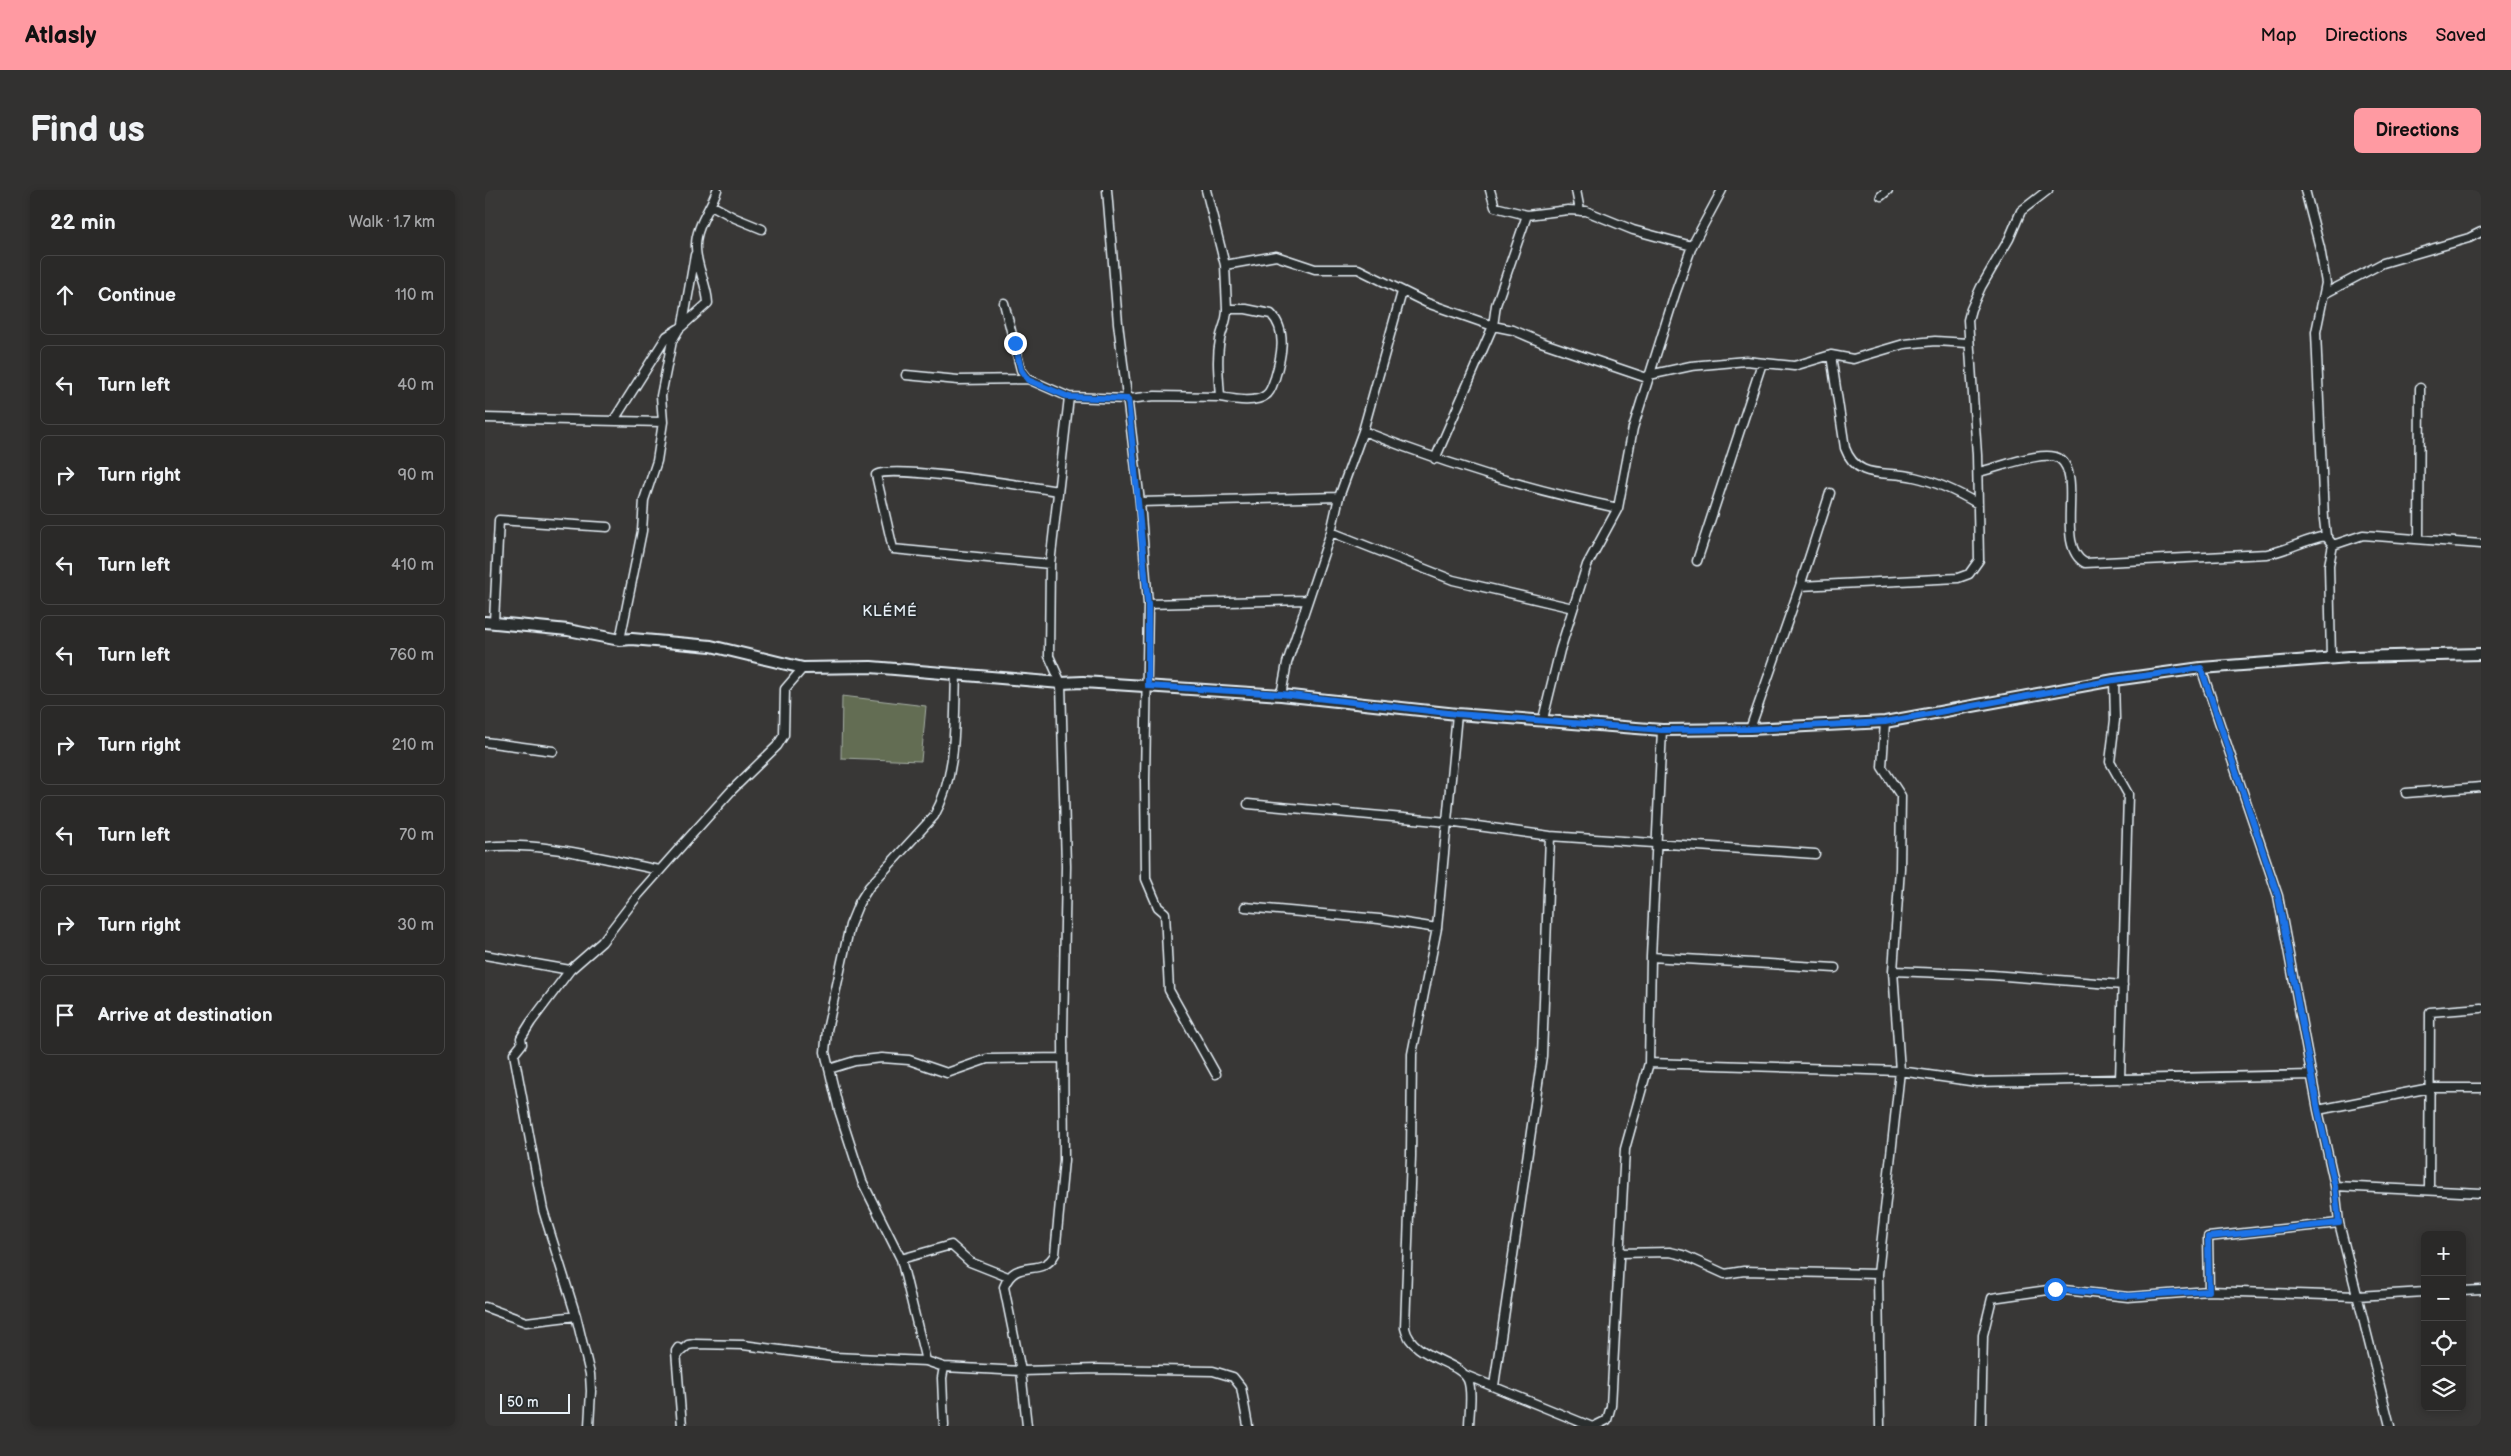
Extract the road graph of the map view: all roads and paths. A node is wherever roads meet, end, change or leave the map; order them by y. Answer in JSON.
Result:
{"nodes":[{"id":1,"x":717,"y":190,"type":"edge"},
{"id":2,"x":1107,"y":190,"type":"edge"},
{"id":3,"x":1206,"y":190,"type":"edge"},
{"id":4,"x":1490,"y":190,"type":"edge"},
{"id":5,"x":1576,"y":190,"type":"edge"},
{"id":6,"x":1722,"y":190,"type":"edge"},
{"id":7,"x":1888,"y":190,"type":"edge"},
{"id":8,"x":2048,"y":190,"type":"edge"},
{"id":9,"x":2305,"y":190,"type":"edge"},
{"id":10,"x":1881,"y":196,"type":"dead end"},
{"id":11,"x":711,"y":204,"type":"junction"},
{"id":12,"x":1579,"y":211,"type":"junction"},
{"id":13,"x":1527,"y":215,"type":"junction"},
{"id":14,"x":762,"y":230,"type":"dead end"},
{"id":15,"x":2481,"y":232,"type":"edge"},
{"id":16,"x":1692,"y":246,"type":"junction"},
{"id":17,"x":696,"y":250,"type":"junction"},
{"id":18,"x":1225,"y":264,"type":"junction"},
{"id":19,"x":1402,"y":292,"type":"junction"},
{"id":20,"x":2326,"y":293,"type":"junction"},
{"id":21,"x":1004,"y":303,"type":"dead end"},
{"id":22,"x":1227,"y":309,"type":"junction"},
{"id":23,"x":1493,"y":326,"type":"junction"},
{"id":24,"x":681,"y":327,"type":"junction"},
{"id":25,"x":1968,"y":343,"type":"junction"},
{"id":26,"x":1831,"y":355,"type":"junction"},
{"id":27,"x":1762,"y":363,"type":"junction"},
{"id":28,"x":906,"y":376,"type":"dead end"},
{"id":29,"x":1648,"y":377,"type":"junction"},
{"id":30,"x":1028,"y":380,"type":"junction"},
{"id":31,"x":2420,"y":388,"type":"dead end"},
{"id":32,"x":1069,"y":397,"type":"junction"},
{"id":33,"x":1220,"y":398,"type":"junction"},
{"id":34,"x":1128,"y":399,"type":"junction"},
{"id":35,"x":485,"y":418,"type":"edge"},
{"id":36,"x":614,"y":420,"type":"junction"},
{"id":37,"x":663,"y":422,"type":"junction"},
{"id":38,"x":1363,"y":431,"type":"junction"},
{"id":39,"x":1435,"y":459,"type":"junction"},
{"id":40,"x":1978,"y":472,"type":"junction"},
{"id":41,"x":1058,"y":490,"type":"junction"},
{"id":42,"x":1830,"y":493,"type":"dead end"},
{"id":43,"x":1339,"y":497,"type":"junction"},
{"id":44,"x":1139,"y":502,"type":"junction"},
{"id":45,"x":1978,"y":504,"type":"junction"},
{"id":46,"x":1618,"y":508,"type":"junction"},
{"id":47,"x":607,"y":527,"type":"dead end"},
{"id":48,"x":1331,"y":532,"type":"junction"},
{"id":49,"x":2326,"y":536,"type":"junction"},
{"id":50,"x":2419,"y":539,"type":"junction"},
{"id":51,"x":2481,"y":544,"type":"edge"},
{"id":52,"x":2333,"y":545,"type":"junction"},
{"id":53,"x":1697,"y":561,"type":"dead end"},
{"id":54,"x":1050,"y":564,"type":"junction"},
{"id":55,"x":1800,"y":586,"type":"junction"},
{"id":56,"x":1308,"y":600,"type":"junction"},
{"id":57,"x":1148,"y":604,"type":"junction"},
{"id":58,"x":1573,"y":608,"type":"junction"},
{"id":59,"x":489,"y":622,"type":"edge"},
{"id":60,"x":620,"y":640,"type":"junction"},
{"id":61,"x":2481,"y":654,"type":"edge"},
{"id":62,"x":2331,"y":659,"type":"junction"},
{"id":63,"x":803,"y":668,"type":"junction"},
{"id":64,"x":2201,"y":668,"type":"junction"},
{"id":65,"x":956,"y":675,"type":"junction"},
{"id":66,"x":2114,"y":680,"type":"junction"},
{"id":67,"x":1061,"y":683,"type":"junction"},
{"id":68,"x":1148,"y":686,"type":"junction"},
{"id":69,"x":1281,"y":694,"type":"junction"},
{"id":70,"x":1457,"y":714,"type":"junction"},
{"id":71,"x":1543,"y":720,"type":"junction"},
{"id":72,"x":1885,"y":722,"type":"junction"},
{"id":73,"x":1750,"y":729,"type":"junction"},
{"id":74,"x":1662,"y":730,"type":"junction"},
{"id":75,"x":485,"y":742,"type":"edge"},
{"id":76,"x":553,"y":751,"type":"dead end"},
{"id":77,"x":2481,"y":787,"type":"edge"},
{"id":78,"x":2406,"y":793,"type":"dead end"},
{"id":79,"x":1248,"y":804,"type":"dead end"},
{"id":80,"x":1448,"y":822,"type":"junction"},
{"id":81,"x":1550,"y":836,"type":"junction"},
{"id":82,"x":1657,"y":844,"type":"junction"},
{"id":83,"x":485,"y":848,"type":"edge"},
{"id":84,"x":1815,"y":854,"type":"dead end"},
{"id":85,"x":660,"y":870,"type":"junction"},
{"id":86,"x":1245,"y":907,"type":"dead end"},
{"id":87,"x":1437,"y":928,"type":"junction"},
{"id":88,"x":485,"y":955,"type":"edge"},
{"id":89,"x":1651,"y":957,"type":"junction"},
{"id":90,"x":1835,"y":968,"type":"dead end"},
{"id":91,"x":570,"y":970,"type":"junction"},
{"id":92,"x":1893,"y":971,"type":"junction"},
{"id":93,"x":2123,"y":985,"type":"junction"},
{"id":94,"x":2481,"y":1008,"type":"edge"},
{"id":95,"x":1063,"y":1058,"type":"junction"},
{"id":96,"x":1649,"y":1063,"type":"junction"},
{"id":97,"x":829,"y":1069,"type":"junction"},
{"id":98,"x":1900,"y":1071,"type":"junction"},
{"id":99,"x":1216,"y":1074,"type":"dead end"},
{"id":100,"x":2312,"y":1075,"type":"junction"},
{"id":101,"x":2120,"y":1080,"type":"junction"},
{"id":102,"x":2430,"y":1088,"type":"junction"},
{"id":103,"x":2481,"y":1088,"type":"edge"},
{"id":104,"x":2318,"y":1110,"type":"junction"},
{"id":105,"x":2335,"y":1186,"type":"junction"},
{"id":106,"x":2429,"y":1189,"type":"junction"},
{"id":107,"x":2481,"y":1193,"type":"edge"},
{"id":108,"x":2339,"y":1223,"type":"junction"},
{"id":109,"x":1619,"y":1253,"type":"junction"},
{"id":110,"x":901,"y":1259,"type":"junction"},
{"id":111,"x":1878,"y":1274,"type":"junction"},
{"id":112,"x":1008,"y":1277,"type":"junction"},
{"id":113,"x":2481,"y":1290,"type":"edge"},
{"id":114,"x":2209,"y":1291,"type":"junction"},
{"id":115,"x":2466,"y":1291,"type":"edge"},
{"id":116,"x":2421,"y":1292,"type":"edge"},
{"id":117,"x":2357,"y":1296,"type":"junction"},
{"id":118,"x":485,"y":1307,"type":"edge"},
{"id":119,"x":576,"y":1316,"type":"junction"},
{"id":120,"x":926,"y":1361,"type":"junction"},
{"id":121,"x":944,"y":1367,"type":"junction"},
{"id":122,"x":1021,"y":1371,"type":"junction"},
{"id":123,"x":1465,"y":1375,"type":"junction"},
{"id":124,"x":1494,"y":1386,"type":"junction"},
{"id":125,"x":589,"y":1426,"type":"edge"},
{"id":126,"x":682,"y":1426,"type":"edge"},
{"id":127,"x":944,"y":1426,"type":"edge"},
{"id":128,"x":1027,"y":1426,"type":"edge"},
{"id":129,"x":1248,"y":1426,"type":"edge"},
{"id":130,"x":1469,"y":1426,"type":"edge"},
{"id":131,"x":1590,"y":1426,"type":"edge"},
{"id":132,"x":1595,"y":1426,"type":"edge"},
{"id":133,"x":1881,"y":1426,"type":"edge"},
{"id":134,"x":1981,"y":1426,"type":"edge"},
{"id":135,"x":2390,"y":1426,"type":"edge"}],
"edges":[{"from":1,"to":11,"type":"street"},
{"from":2,"to":34,"type":"street"},
{"from":3,"to":18,"type":"street"},
{"from":4,"to":13,"type":"street"},
{"from":5,"to":12,"type":"street"},
{"from":6,"to":16,"type":"street"},
{"from":7,"to":10,"type":"street"},
{"from":8,"to":25,"type":"street"},
{"from":9,"to":20,"type":"street"},
{"from":11,"to":14,"type":"street"},
{"from":11,"to":17,"type":"street"},
{"from":12,"to":13,"type":"street"},
{"from":12,"to":16,"type":"street"},
{"from":13,"to":23,"type":"street"},
{"from":15,"to":20,"type":"street"},
{"from":16,"to":29,"type":"street"},
{"from":17,"to":24,"type":"street"},
{"from":17,"to":24,"type":"street"},
{"from":18,"to":19,"type":"street"},
{"from":18,"to":22,"type":"street"},
{"from":19,"to":23,"type":"street"},
{"from":19,"to":38,"type":"street"},
{"from":20,"to":49,"type":"street"},
{"from":21,"to":30,"type":"street"},
{"from":22,"to":33,"type":"street"},
{"from":22,"to":33,"type":"street"},
{"from":23,"to":29,"type":"street"},
{"from":23,"to":39,"type":"street"},
{"from":24,"to":36,"type":"street"},
{"from":24,"to":37,"type":"street"},
{"from":25,"to":26,"type":"street"},
{"from":25,"to":40,"type":"street"},
{"from":26,"to":27,"type":"street"},
{"from":26,"to":45,"type":"street"},
{"from":27,"to":29,"type":"street"},
{"from":27,"to":53,"type":"street"},
{"from":28,"to":30,"type":"street"},
{"from":29,"to":46,"type":"street"},
{"from":30,"to":32,"type":"street"},
{"from":31,"to":50,"type":"street"},
{"from":32,"to":34,"type":"street"},
{"from":32,"to":41,"type":"street"},
{"from":33,"to":34,"type":"street"},
{"from":34,"to":44,"type":"street"},
{"from":35,"to":36,"type":"street"},
{"from":36,"to":37,"type":"street"},
{"from":37,"to":60,"type":"street"},
{"from":38,"to":39,"type":"street"},
{"from":38,"to":43,"type":"street"},
{"from":39,"to":46,"type":"street"},
{"from":40,"to":45,"type":"street"},
{"from":40,"to":49,"type":"street"},
{"from":41,"to":54,"type":"street"},
{"from":41,"to":54,"type":"street"},
{"from":42,"to":55,"type":"street"},
{"from":43,"to":44,"type":"street"},
{"from":43,"to":48,"type":"street"},
{"from":44,"to":57,"type":"street"},
{"from":45,"to":55,"type":"street"},
{"from":46,"to":58,"type":"street"},
{"from":47,"to":59,"type":"street"},
{"from":48,"to":56,"type":"street"},
{"from":48,"to":58,"type":"street"},
{"from":49,"to":52,"type":"street"},
{"from":50,"to":51,"type":"street"},
{"from":50,"to":52,"type":"street"},
{"from":52,"to":62,"type":"street"},
{"from":54,"to":67,"type":"street"},
{"from":55,"to":73,"type":"street"},
{"from":56,"to":57,"type":"street"},
{"from":56,"to":69,"type":"street"},
{"from":57,"to":68,"type":"street"},
{"from":58,"to":71,"type":"street"},
{"from":59,"to":60,"type":"street"},
{"from":60,"to":63,"type":"street"},
{"from":61,"to":62,"type":"street"},
{"from":62,"to":64,"type":"street"},
{"from":63,"to":65,"type":"street"},
{"from":63,"to":85,"type":"street"},
{"from":64,"to":66,"type":"street"},
{"from":64,"to":100,"type":"street"},
{"from":65,"to":67,"type":"street"},
{"from":65,"to":97,"type":"street"},
{"from":66,"to":72,"type":"street"},
{"from":66,"to":93,"type":"street"},
{"from":67,"to":68,"type":"street"},
{"from":67,"to":95,"type":"street"},
{"from":68,"to":69,"type":"street"},
{"from":68,"to":99,"type":"street"},
{"from":69,"to":70,"type":"street"},
{"from":70,"to":71,"type":"street"},
{"from":70,"to":80,"type":"street"},
{"from":71,"to":74,"type":"street"},
{"from":72,"to":73,"type":"street"},
{"from":72,"to":92,"type":"street"},
{"from":73,"to":74,"type":"street"},
{"from":74,"to":82,"type":"street"},
{"from":75,"to":76,"type":"street"},
{"from":77,"to":78,"type":"street"},
{"from":79,"to":80,"type":"street"},
{"from":80,"to":81,"type":"street"},
{"from":80,"to":87,"type":"street"},
{"from":81,"to":82,"type":"street"},
{"from":81,"to":124,"type":"street"},
{"from":82,"to":84,"type":"street"},
{"from":82,"to":89,"type":"street"},
{"from":83,"to":85,"type":"street"},
{"from":85,"to":91,"type":"street"},
{"from":86,"to":87,"type":"street"},
{"from":87,"to":123,"type":"street"},
{"from":88,"to":91,"type":"street"},
{"from":89,"to":90,"type":"street"},
{"from":89,"to":96,"type":"street"},
{"from":91,"to":119,"type":"street"},
{"from":92,"to":93,"type":"street"},
{"from":92,"to":98,"type":"street"},
{"from":93,"to":101,"type":"street"},
{"from":94,"to":102,"type":"street"},
{"from":95,"to":97,"type":"street"},
{"from":95,"to":112,"type":"street"},
{"from":96,"to":98,"type":"street"},
{"from":96,"to":109,"type":"street"},
{"from":97,"to":110,"type":"street"},
{"from":98,"to":101,"type":"street"},
{"from":98,"to":111,"type":"street"},
{"from":100,"to":101,"type":"street"},
{"from":100,"to":104,"type":"street"},
{"from":102,"to":103,"type":"street"},
{"from":102,"to":104,"type":"street"},
{"from":102,"to":106,"type":"street"},
{"from":104,"to":105,"type":"street"},
{"from":105,"to":106,"type":"street"},
{"from":105,"to":108,"type":"street"},
{"from":106,"to":107,"type":"street"},
{"from":108,"to":114,"type":"street"},
{"from":108,"to":117,"type":"street"},
{"from":109,"to":111,"type":"street"},
{"from":109,"to":132,"type":"street"},
{"from":110,"to":112,"type":"street"},
{"from":110,"to":120,"type":"street"},
{"from":111,"to":133,"type":"street"},
{"from":112,"to":122,"type":"street"},
{"from":113,"to":115,"type":"street"},
{"from":114,"to":117,"type":"street"},
{"from":114,"to":134,"type":"street"},
{"from":116,"to":117,"type":"street"},
{"from":117,"to":135,"type":"street"},
{"from":118,"to":119,"type":"street"},
{"from":119,"to":125,"type":"street"},
{"from":120,"to":121,"type":"street"},
{"from":120,"to":126,"type":"street"},
{"from":121,"to":122,"type":"street"},
{"from":121,"to":127,"type":"street"},
{"from":122,"to":128,"type":"street"},
{"from":122,"to":129,"type":"street"},
{"from":123,"to":124,"type":"street"},
{"from":123,"to":130,"type":"street"},
{"from":124,"to":131,"type":"street"}]}
